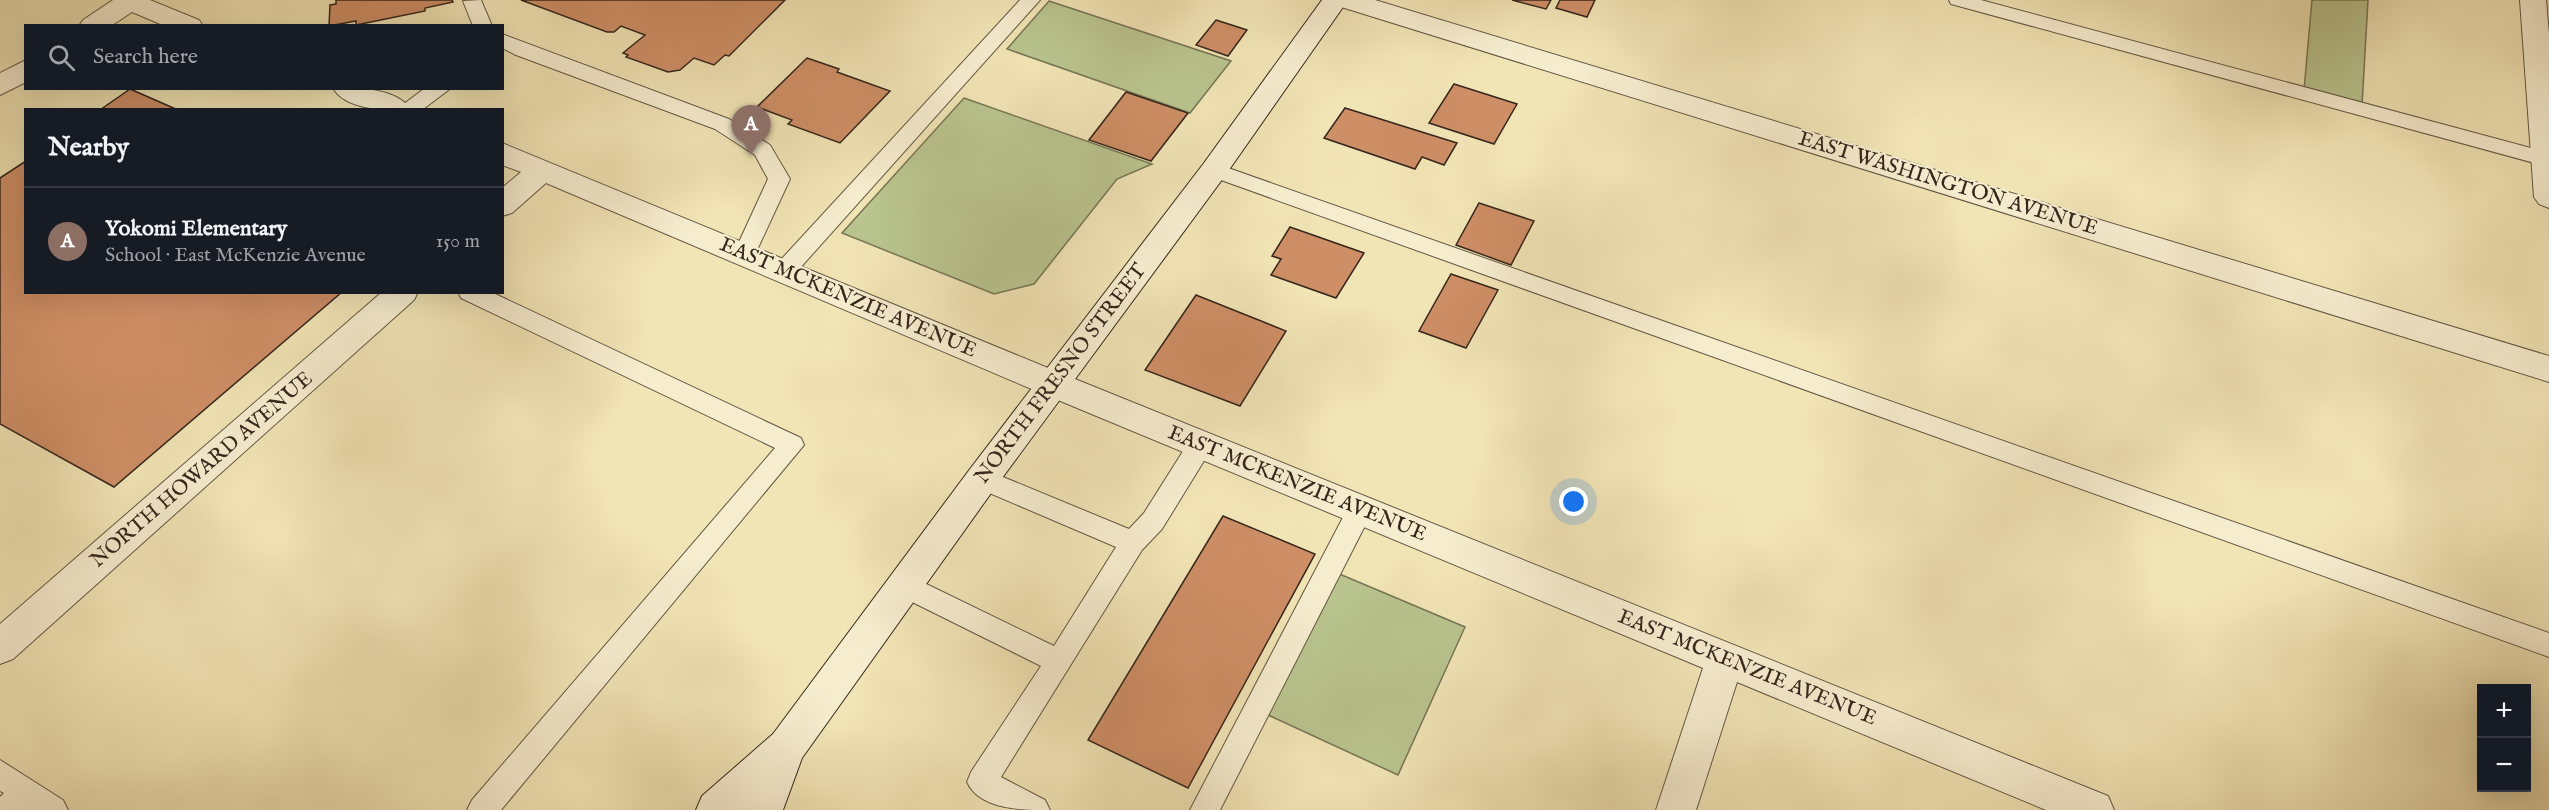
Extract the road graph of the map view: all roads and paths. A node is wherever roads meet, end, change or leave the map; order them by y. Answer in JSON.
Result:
{"nodes":[{"id":1,"x":129,"y":0,"type":"edge"},
{"id":2,"x":1031,"y":0,"type":"edge"},
{"id":3,"x":1335,"y":0,"type":"edge"},
{"id":4,"x":1347,"y":0,"type":"edge"},
{"id":5,"x":1958,"y":0,"type":"edge"},
{"id":6,"x":2534,"y":0,"type":"edge"},
{"id":7,"x":472,"y":1,"type":"edge"},
{"id":8,"x":95,"y":24,"type":"edge"},
{"id":9,"x":185,"y":24,"type":"edge"},
{"id":10,"x":482,"y":24,"type":"edge"},
{"id":11,"x":504,"y":41,"type":"edge"},
{"id":12,"x":523,"y":50,"type":"junction"},
{"id":13,"x":504,"y":56,"type":"edge"},
{"id":14,"x":24,"y":70,"type":"edge"},
{"id":15,"x":0,"y":86,"type":"edge"},
{"id":16,"x":351,"y":90,"type":"edge"},
{"id":17,"x":438,"y":90,"type":"edge"},
{"id":18,"x":393,"y":108,"type":"edge"},
{"id":19,"x":409,"y":108,"type":"edge"},
{"id":20,"x":504,"y":154,"type":"edge"},
{"id":21,"x":2548,"y":160,"type":"edge"},
{"id":22,"x":542,"y":170,"type":"junction"},
{"id":23,"x":1214,"y":170,"type":"junction"},
{"id":24,"x":2549,"y":197,"type":"edge"},
{"id":25,"x":504,"y":203,"type":"edge"},
{"id":26,"x":744,"y":255,"type":"junction"},
{"id":27,"x":784,"y":271,"type":"junction"},
{"id":28,"x":401,"y":294,"type":"edge"},
{"id":29,"x":473,"y":294,"type":"edge"},
{"id":30,"x":2549,"y":369,"type":"edge"},
{"id":31,"x":1053,"y":384,"type":"junction"},
{"id":32,"x":1201,"y":444,"type":"junction"},
{"id":33,"x":982,"y":479,"type":"junction"},
{"id":34,"x":1360,"y":510,"type":"junction"},
{"id":35,"x":1133,"y":542,"type":"junction"},
{"id":36,"x":905,"y":586,"type":"junction"},
{"id":37,"x":2549,"y":645,"type":"edge"},
{"id":38,"x":0,"y":647,"type":"edge"},
{"id":39,"x":1725,"y":659,"type":"junction"},
{"id":40,"x":1059,"y":662,"type":"junction"},
{"id":41,"x":787,"y":747,"type":"junction"},
{"id":42,"x":0,"y":774,"type":"edge"},
{"id":43,"x":17,"y":801,"type":"edge"},
{"id":44,"x":52,"y":810,"type":"edge"},
{"id":45,"x":482,"y":810,"type":"edge"},
{"id":46,"x":716,"y":810,"type":"edge"},
{"id":47,"x":763,"y":810,"type":"edge"},
{"id":48,"x":1035,"y":810,"type":"edge"},
{"id":49,"x":1205,"y":810,"type":"edge"},
{"id":50,"x":1676,"y":810,"type":"edge"},
{"id":51,"x":2094,"y":810,"type":"edge"}],
"edges":[{"from":1,"to":8,"type":"street"},
{"from":1,"to":9,"type":"street"},
{"from":2,"to":27,"type":"lane"},
{"from":3,"to":23,"type":"street","name":"NORTH FRESNO STREET"},
{"from":4,"to":30,"type":"street","name":"EAST WASHINGTON AVENUE"},
{"from":5,"to":21,"type":"lane"},
{"from":6,"to":21,"type":"street"},
{"from":7,"to":10,"type":"lane"},
{"from":11,"to":12,"type":"lane"},
{"from":12,"to":13,"type":"lane"},
{"from":12,"to":26,"type":"lane"},
{"from":14,"to":15,"type":"street"},
{"from":16,"to":18,"type":"street"},
{"from":17,"to":19,"type":"lane"},
{"from":20,"to":22,"type":"street","name":"EAST MCKENZIE AVENUE"},
{"from":21,"to":24,"type":"street"},
{"from":22,"to":25,"type":"street"},
{"from":22,"to":26,"type":"street","name":"EAST MCKENZIE AVENUE"},
{"from":23,"to":31,"type":"street","name":"NORTH FRESNO STREET"},
{"from":23,"to":37,"type":"lane"},
{"from":26,"to":27,"type":"street","name":"EAST MCKENZIE AVENUE"},
{"from":27,"to":31,"type":"street","name":"EAST MCKENZIE AVENUE"},
{"from":28,"to":38,"type":"street","name":"NORTH HOWARD AVENUE"},
{"from":29,"to":45,"type":"lane"},
{"from":31,"to":32,"type":"street","name":"EAST MCKENZIE AVENUE"},
{"from":31,"to":33,"type":"street","name":"NORTH FRESNO STREET"},
{"from":32,"to":34,"type":"street","name":"EAST MCKENZIE AVENUE"},
{"from":32,"to":35,"type":"lane"},
{"from":33,"to":35,"type":"lane"},
{"from":33,"to":36,"type":"street","name":"NORTH FRESNO STREET"},
{"from":34,"to":39,"type":"street","name":"EAST MCKENZIE AVENUE"},
{"from":34,"to":49,"type":"lane"},
{"from":35,"to":40,"type":"lane"},
{"from":36,"to":40,"type":"lane"},
{"from":36,"to":41,"type":"street","name":"NORTH FRESNO STREET"},
{"from":39,"to":50,"type":"street"},
{"from":39,"to":51,"type":"street","name":"EAST MCKENZIE AVENUE"},
{"from":40,"to":48,"type":"lane"},
{"from":41,"to":46,"type":"street","name":"NORTH FRESNO STREET"},
{"from":41,"to":47,"type":"street","name":"NORTH FRESNO STREET"},
{"from":42,"to":43,"type":"lane"},
{"from":43,"to":44,"type":"lane"}]}
